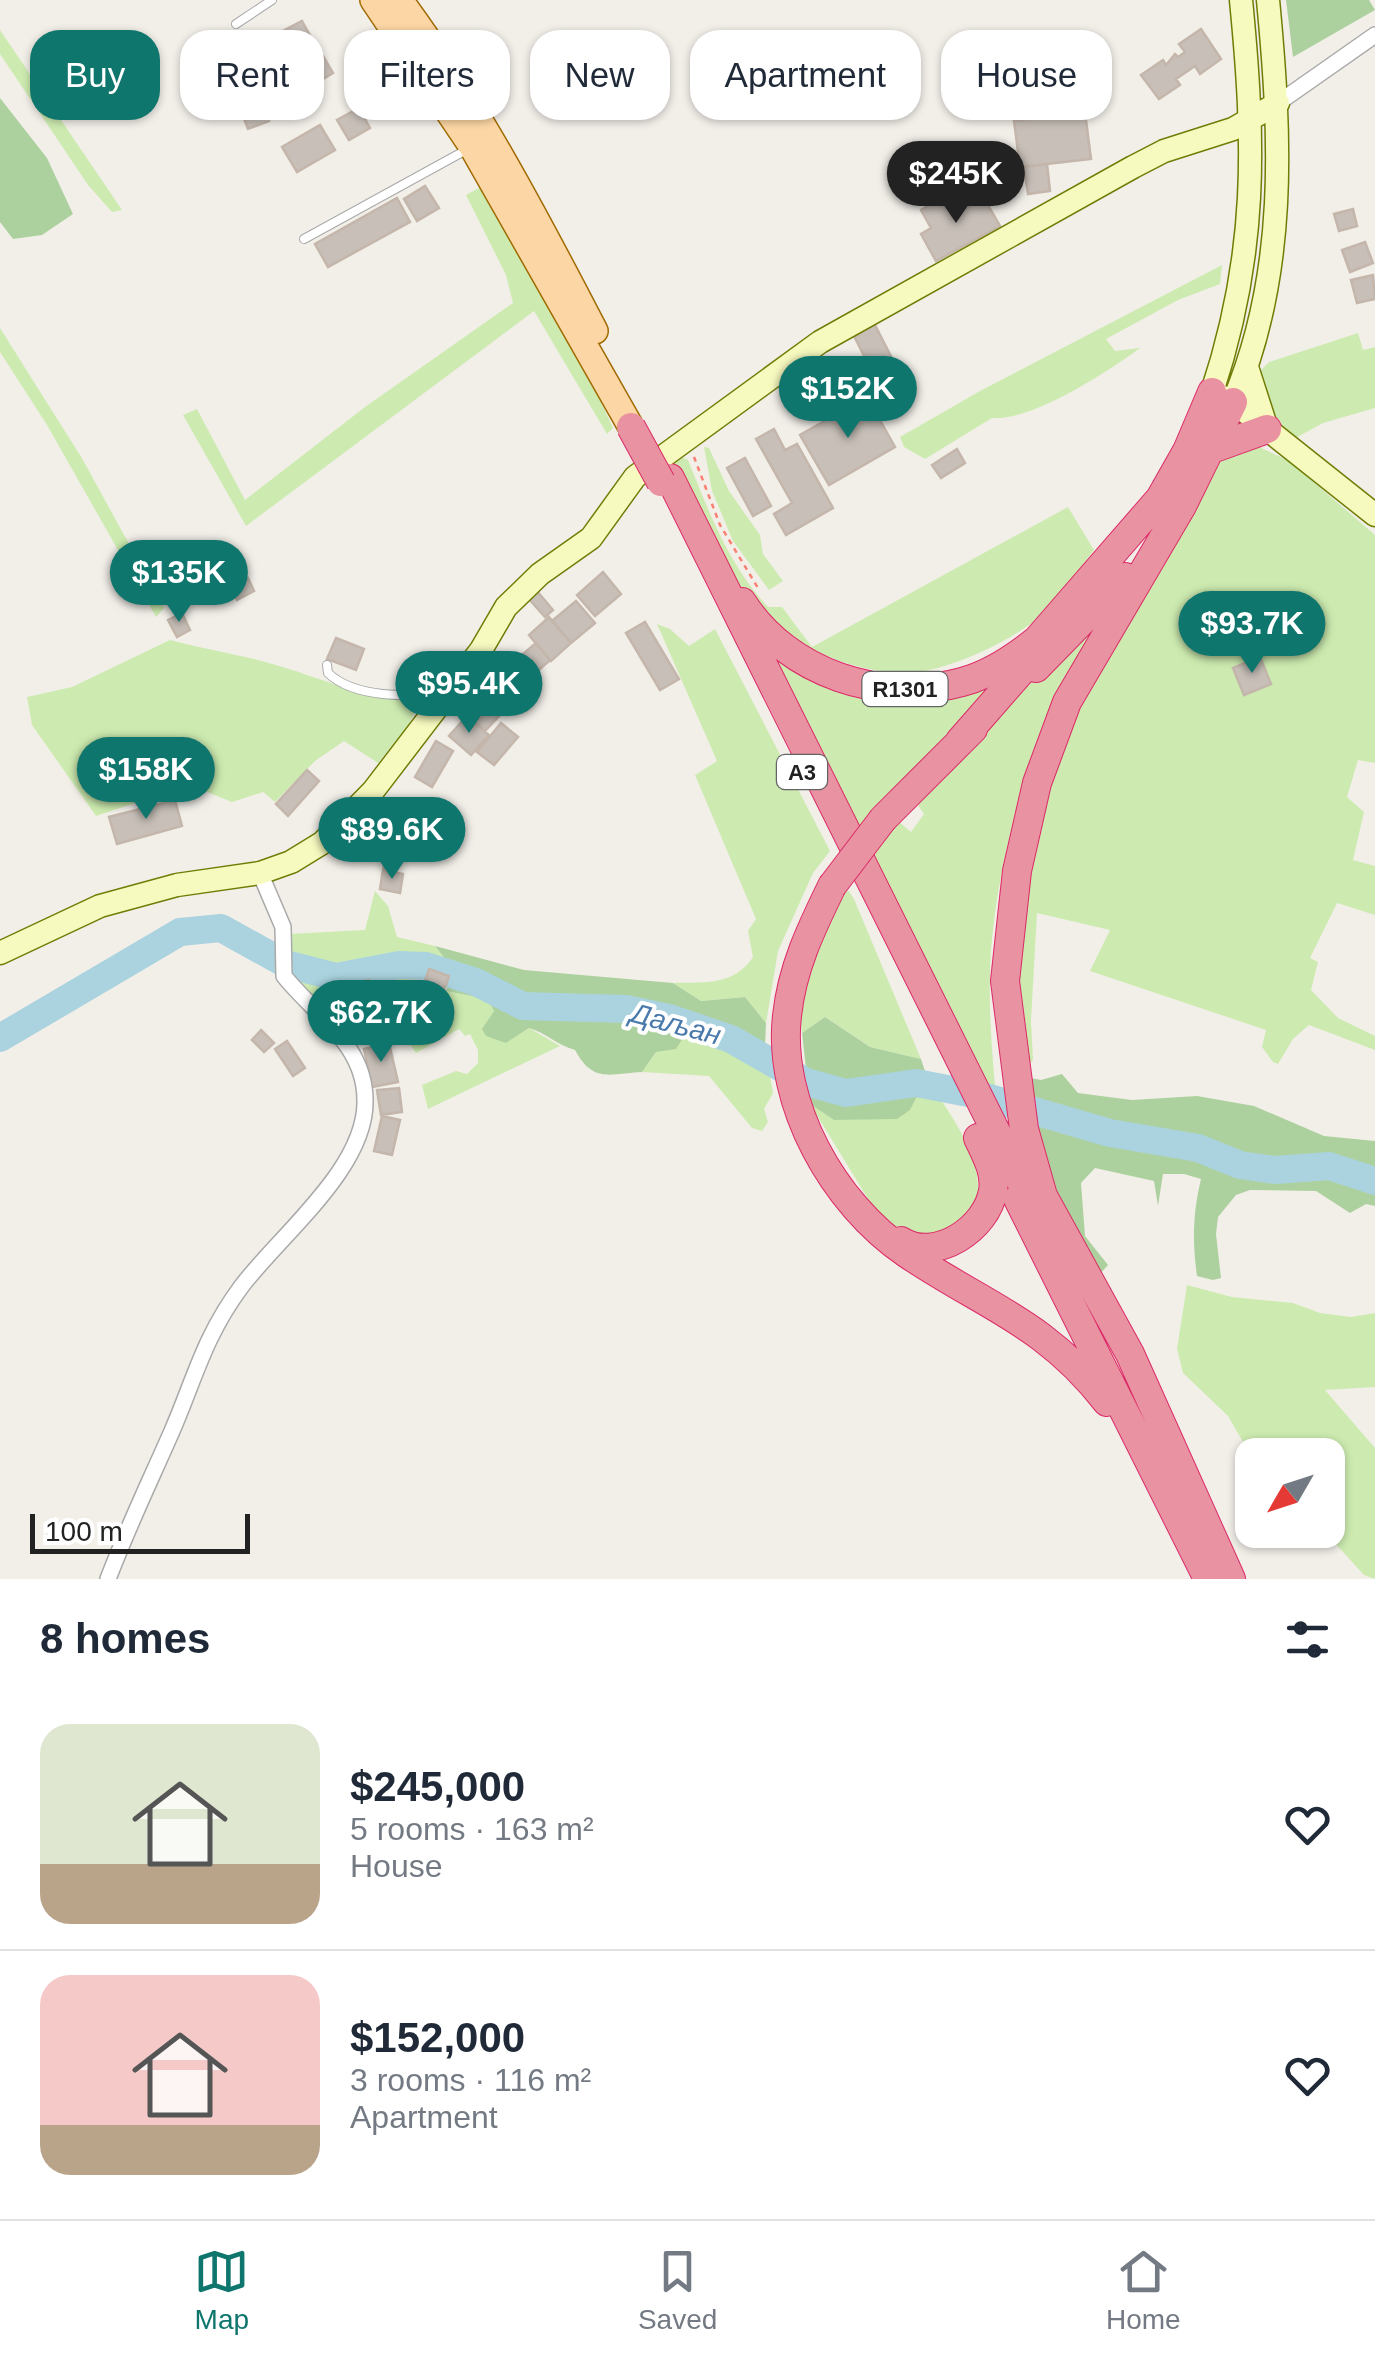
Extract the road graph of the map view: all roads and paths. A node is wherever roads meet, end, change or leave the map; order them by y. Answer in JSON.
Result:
{"nodes":[{"id":1,"x":272,"y":0,"type":"edge"},
{"id":2,"x":373,"y":0,"type":"edge"},
{"id":3,"x":400,"y":0,"type":"edge"},
{"id":4,"x":1241,"y":0,"type":"edge"},
{"id":5,"x":1268,"y":0,"type":"edge"},
{"id":6,"x":236,"y":24,"type":"dead end"},
{"id":7,"x":1375,"y":35,"type":"edge"},
{"id":8,"x":1278,"y":103,"type":"junction"},
{"id":9,"x":1250,"y":118,"type":"junction"},
{"id":10,"x":479,"y":140,"type":"junction"},
{"id":11,"x":304,"y":239,"type":"dead end"},
{"id":12,"x":1248,"y":368,"type":"junction"},
{"id":13,"x":1222,"y":397,"type":"junction"},
{"id":14,"x":637,"y":425,"type":"joint"},
{"id":15,"x":1266,"y":429,"type":"junction"},
{"id":16,"x":688,"y":441,"type":"junction"},
{"id":17,"x":1209,"y":450,"type":"junction"},
{"id":18,"x":668,"y":478,"type":"junction"},
{"id":19,"x":1173,"y":500,"type":"junction"},
{"id":20,"x":1375,"y":515,"type":"edge"},
{"id":21,"x":764,"y":595,"type":"dead end"},
{"id":22,"x":328,"y":665,"type":"dead end"},
{"id":23,"x":447,"y":694,"type":"junction"},
{"id":24,"x":260,"y":874,"type":"junction"},
{"id":25,"x":0,"y":953,"type":"edge"},
{"id":26,"x":947,"y":1060,"type":"junction"},
{"id":27,"x":978,"y":1119,"type":"junction"},
{"id":28,"x":871,"y":1221,"type":"junction"},
{"id":29,"x":108,"y":1579,"type":"edge"},
{"id":30,"x":1205,"y":1579,"type":"edge"},
{"id":31,"x":1230,"y":1579,"type":"edge"}],
"edges":[{"from":1,"to":6,"type":"lane"},
{"from":2,"to":10,"type":"main road","number":"A3"},
{"from":3,"to":10,"type":"main road","number":"A3"},
{"from":4,"to":9,"type":"street","number":"R1301"},
{"from":5,"to":8,"type":"street","number":"R1301"},
{"from":7,"to":8,"type":"street"},
{"from":8,"to":9,"type":"street"},
{"from":8,"to":12,"type":"street","number":"R1301"},
{"from":9,"to":13,"type":"street","number":"R1301"},
{"from":9,"to":16,"type":"street"},
{"from":10,"to":11,"type":"lane"},
{"from":10,"to":14,"type":"main road","number":"A3"},
{"from":12,"to":13,"type":"street","number":"R1301"},
{"from":12,"to":15,"type":"street"},
{"from":13,"to":15,"type":"street"},
{"from":13,"to":17,"type":"highway","number":"R1301"},
{"from":13,"to":19,"type":"highway","number":"R1301"},
{"from":14,"to":18,"type":"highway","number":"A3","bridge":true},
{"from":15,"to":17,"type":"highway"},
{"from":15,"to":20,"type":"street"},
{"from":16,"to":21,"type":"path"},
{"from":16,"to":23,"type":"street"},
{"from":17,"to":19,"type":"highway","number":"R1301"},
{"from":18,"to":19,"type":"highway","number":"R1301"},
{"from":18,"to":26,"type":"highway","number":"A3"},
{"from":18,"to":26,"type":"highway","number":"A3"},
{"from":19,"to":28,"type":"highway","number":"R1301","bridge":true},
{"from":19,"to":31,"type":"highway","number":"R1301"},
{"from":22,"to":23,"type":"lane"},
{"from":23,"to":24,"type":"street"},
{"from":24,"to":25,"type":"street"},
{"from":24,"to":29,"type":"street"},
{"from":26,"to":27,"type":"highway","number":"A3"},
{"from":27,"to":28,"type":"highway","number":"R1301"},
{"from":27,"to":30,"type":"highway","number":"A3"},
{"from":27,"to":31,"type":"highway","number":"A3"},
{"from":28,"to":30,"type":"highway","number":"R1301"}]}
